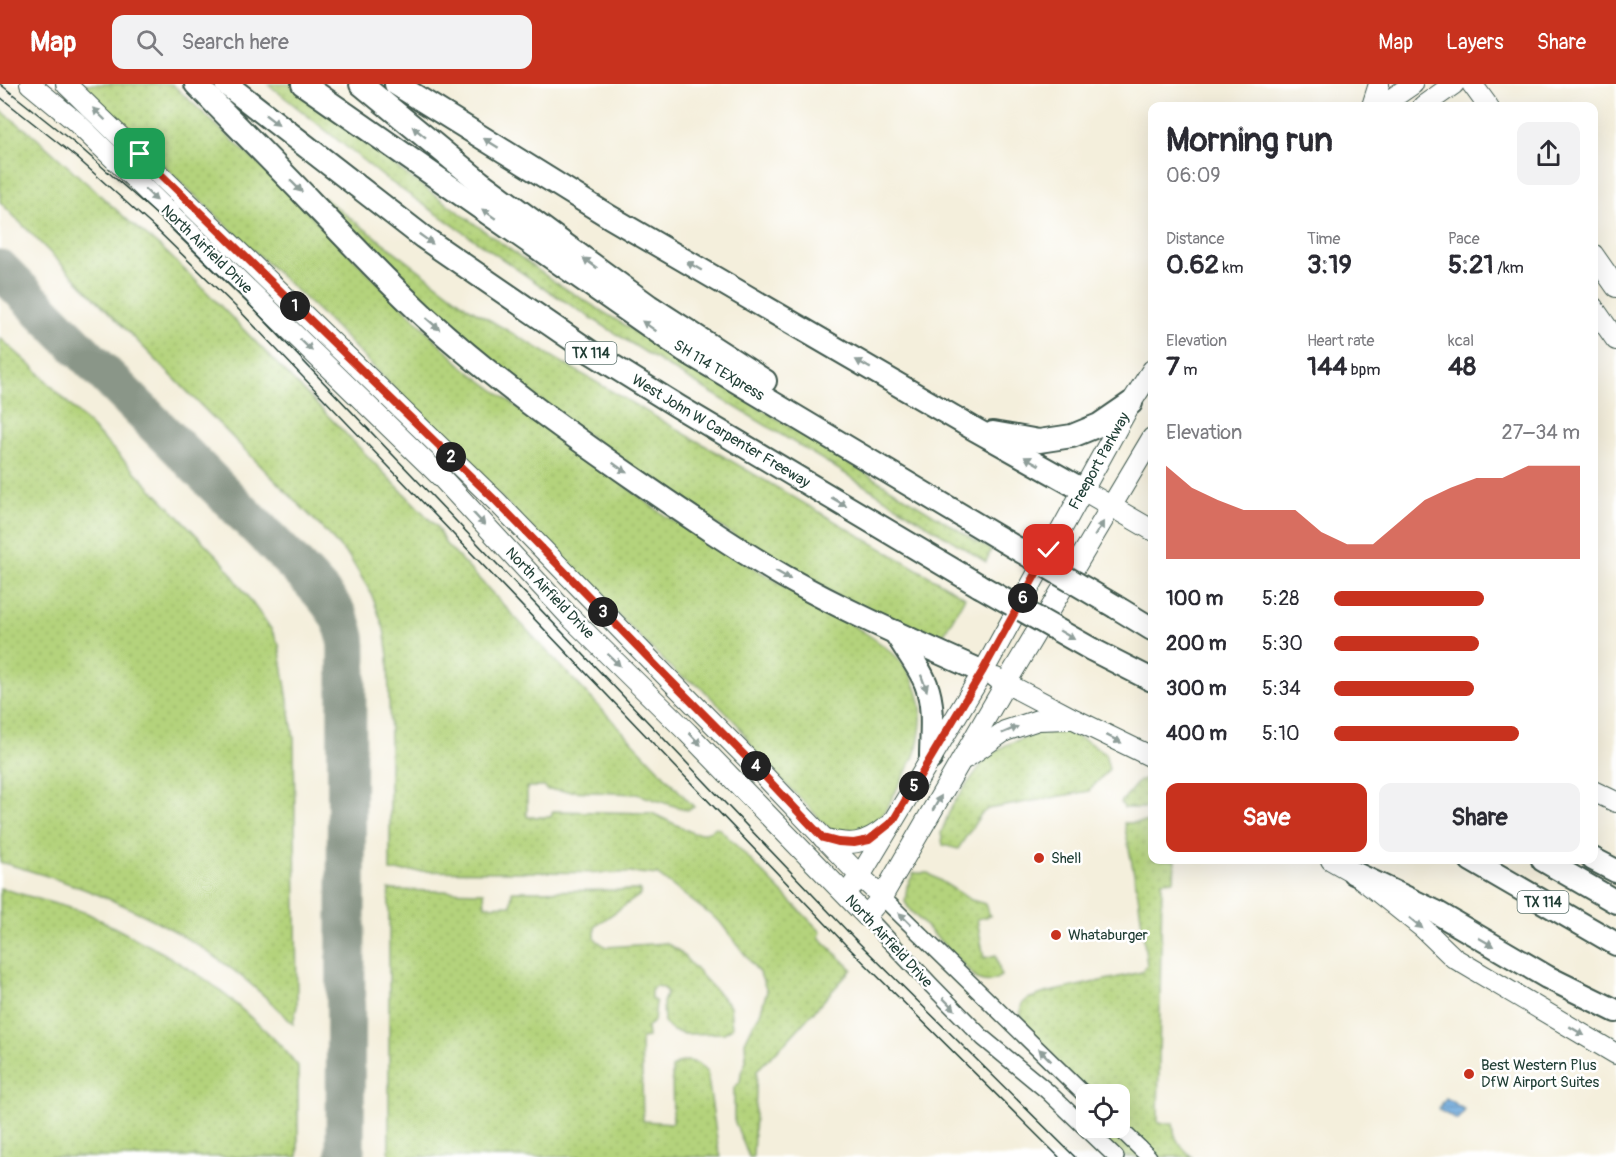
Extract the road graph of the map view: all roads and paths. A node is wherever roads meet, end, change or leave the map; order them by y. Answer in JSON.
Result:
{"nodes":[{"id":1,"x":30,"y":84,"type":"edge"},
{"id":2,"x":66,"y":84,"type":"edge"},
{"id":3,"x":196,"y":84,"type":"edge"},
{"id":4,"x":226,"y":84,"type":"edge"},
{"id":5,"x":303,"y":84,"type":"edge"},
{"id":6,"x":361,"y":84,"type":"edge"},
{"id":7,"x":396,"y":84,"type":"edge"},
{"id":8,"x":1379,"y":84,"type":"edge"},
{"id":9,"x":1413,"y":84,"type":"edge"},
{"id":10,"x":1472,"y":84,"type":"edge"},
{"id":11,"x":1448,"y":91,"type":"edge"},
{"id":12,"x":1373,"y":102,"type":"edge"},
{"id":13,"x":1387,"y":102,"type":"edge"},
{"id":14,"x":1430,"y":102,"type":"edge"},
{"id":15,"x":1485,"y":102,"type":"edge"},
{"id":16,"x":1598,"y":261,"type":"edge"},
{"id":17,"x":1616,"y":287,"type":"edge"},
{"id":18,"x":1598,"y":314,"type":"edge"},
{"id":19,"x":1616,"y":340,"type":"edge"},
{"id":20,"x":1148,"y":376,"type":"edge"},
{"id":21,"x":1131,"y":403,"type":"junction"},
{"id":22,"x":976,"y":430,"type":"junction"},
{"id":23,"x":1148,"y":445,"type":"edge"},
{"id":24,"x":1083,"y":490,"type":"junction"},
{"id":25,"x":1112,"y":506,"type":"junction"},
{"id":26,"x":1148,"y":528,"type":"edge"},
{"id":27,"x":1007,"y":537,"type":"junction"},
{"id":28,"x":1118,"y":602,"type":"junction"},
{"id":29,"x":1148,"y":613,"type":"edge"},
{"id":30,"x":1148,"y":626,"type":"edge"},
{"id":31,"x":895,"y":633,"type":"junction"},
{"id":32,"x":982,"y":672,"type":"junction"},
{"id":33,"x":1148,"y":678,"type":"edge"},
{"id":34,"x":1006,"y":683,"type":"junction"},
{"id":35,"x":1074,"y":719,"type":"junction"},
{"id":36,"x":1148,"y":755,"type":"edge"},
{"id":37,"x":931,"y":758,"type":"junction"},
{"id":38,"x":961,"y":761,"type":"junction"},
{"id":39,"x":1598,"y":793,"type":"edge"},
{"id":40,"x":1616,"y":802,"type":"edge"},
{"id":41,"x":893,"y":821,"type":"junction"},
{"id":42,"x":823,"y":838,"type":"junction"},
{"id":43,"x":1598,"y":862,"type":"edge"},
{"id":44,"x":1338,"y":864,"type":"edge"},
{"id":45,"x":1478,"y":864,"type":"edge"},
{"id":46,"x":1550,"y":864,"type":"edge"},
{"id":47,"x":1616,"y":871,"type":"edge"},
{"id":48,"x":1354,"y":873,"type":"junction"},
{"id":49,"x":860,"y":876,"type":"junction"},
{"id":50,"x":846,"y":894,"type":"junction"},
{"id":51,"x":882,"y":897,"type":"junction"},
{"id":52,"x":1616,"y":902,"type":"edge"},
{"id":53,"x":866,"y":916,"type":"junction"},
{"id":54,"x":1616,"y":944,"type":"edge"},
{"id":55,"x":1616,"y":1011,"type":"edge"},
{"id":56,"x":1616,"y":1054,"type":"edge"},
{"id":57,"x":1076,"y":1086,"type":"edge"},
{"id":58,"x":1129,"y":1138,"type":"edge"},
{"id":59,"x":1116,"y":1157,"type":"edge"},
{"id":60,"x":1149,"y":1157,"type":"edge"}],
"edges":[{"from":1,"to":50,"type":"main road","name":"North Airfield Drive","one_way":true},
{"from":42,"to":2,"type":"main road","name":"North Airfield Drive","one_way":true},
{"from":3,"to":31,"type":"highway","one_way":true},
{"from":4,"to":33,"type":"highway","name":"West John W Carpenter Freeway","number":"TX 114","one_way":true,"bridge":true},
{"from":27,"to":5,"type":"highway","name":"SH 114 TEXpress","one_way":true},
{"from":27,"to":6,"type":"highway","one_way":true},
{"from":22,"to":7,"type":"highway","one_way":true},
{"from":8,"to":12,"type":"main road"},
{"from":9,"to":13,"type":"main road"},
{"from":10,"to":15,"type":"main road"},
{"from":11,"to":14,"type":"main road"},
{"from":16,"to":17,"type":"main road"},
{"from":18,"to":19,"type":"main road"},
{"from":20,"to":21,"type":"main road","name":"Freeport Parkway"},
{"from":21,"to":22,"type":"highway"},
{"from":21,"to":24,"type":"main road","name":"Freeport Parkway"},
{"from":24,"to":22,"type":"highway","one_way":true},
{"from":23,"to":25,"type":"main road"},
{"from":24,"to":25,"type":"main road"},
{"from":24,"to":32,"type":"main road","name":"Freeport Parkway"},
{"from":25,"to":26,"type":"main road"},
{"from":34,"to":25,"type":"main road","one_way":true},
{"from":27,"to":28,"type":"highway"},
{"from":28,"to":29,"type":"highway"},
{"from":28,"to":30,"type":"highway"},
{"from":31,"to":32,"type":"highway"},
{"from":31,"to":37,"type":"highway","one_way":true},
{"from":32,"to":34,"type":"main road"},
{"from":32,"to":37,"type":"main road","name":"Freeport Parkway"},
{"from":34,"to":35,"type":"main road"},
{"from":34,"to":38,"type":"main road"},
{"from":35,"to":36,"type":"main road","one_way":true},
{"from":38,"to":35,"type":"main road","one_way":true},
{"from":37,"to":41,"type":"main road","name":"Freeport Parkway"},
{"from":51,"to":38,"type":"main road","one_way":true},
{"from":39,"to":40,"type":"main road"},
{"from":41,"to":42,"type":"main road"},
{"from":41,"to":49,"type":"main road","name":"Freeport Parkway"},
{"from":42,"to":49,"type":"main road","name":"North Airfield Drive"},
{"from":43,"to":47,"type":"highway"},
{"from":44,"to":48,"type":"main road"},
{"from":45,"to":54,"type":"highway","number":"TX 114"},
{"from":46,"to":52,"type":"highway"},
{"from":48,"to":55,"type":"highway","one_way":true},
{"from":48,"to":56,"type":"main road","one_way":true},
{"from":49,"to":50,"type":"main road","name":"Freeport Parkway"},
{"from":49,"to":51,"type":"main road","name":"North Airfield Drive"},
{"from":50,"to":53,"type":"main road","name":"North Airfield Drive"},
{"from":51,"to":53,"type":"main road"},
{"from":57,"to":51,"type":"street","name":"North Airfield Drive","one_way":true},
{"from":53,"to":59,"type":"street","name":"North Airfield Drive","one_way":true},
{"from":58,"to":60,"type":"street"}]}
